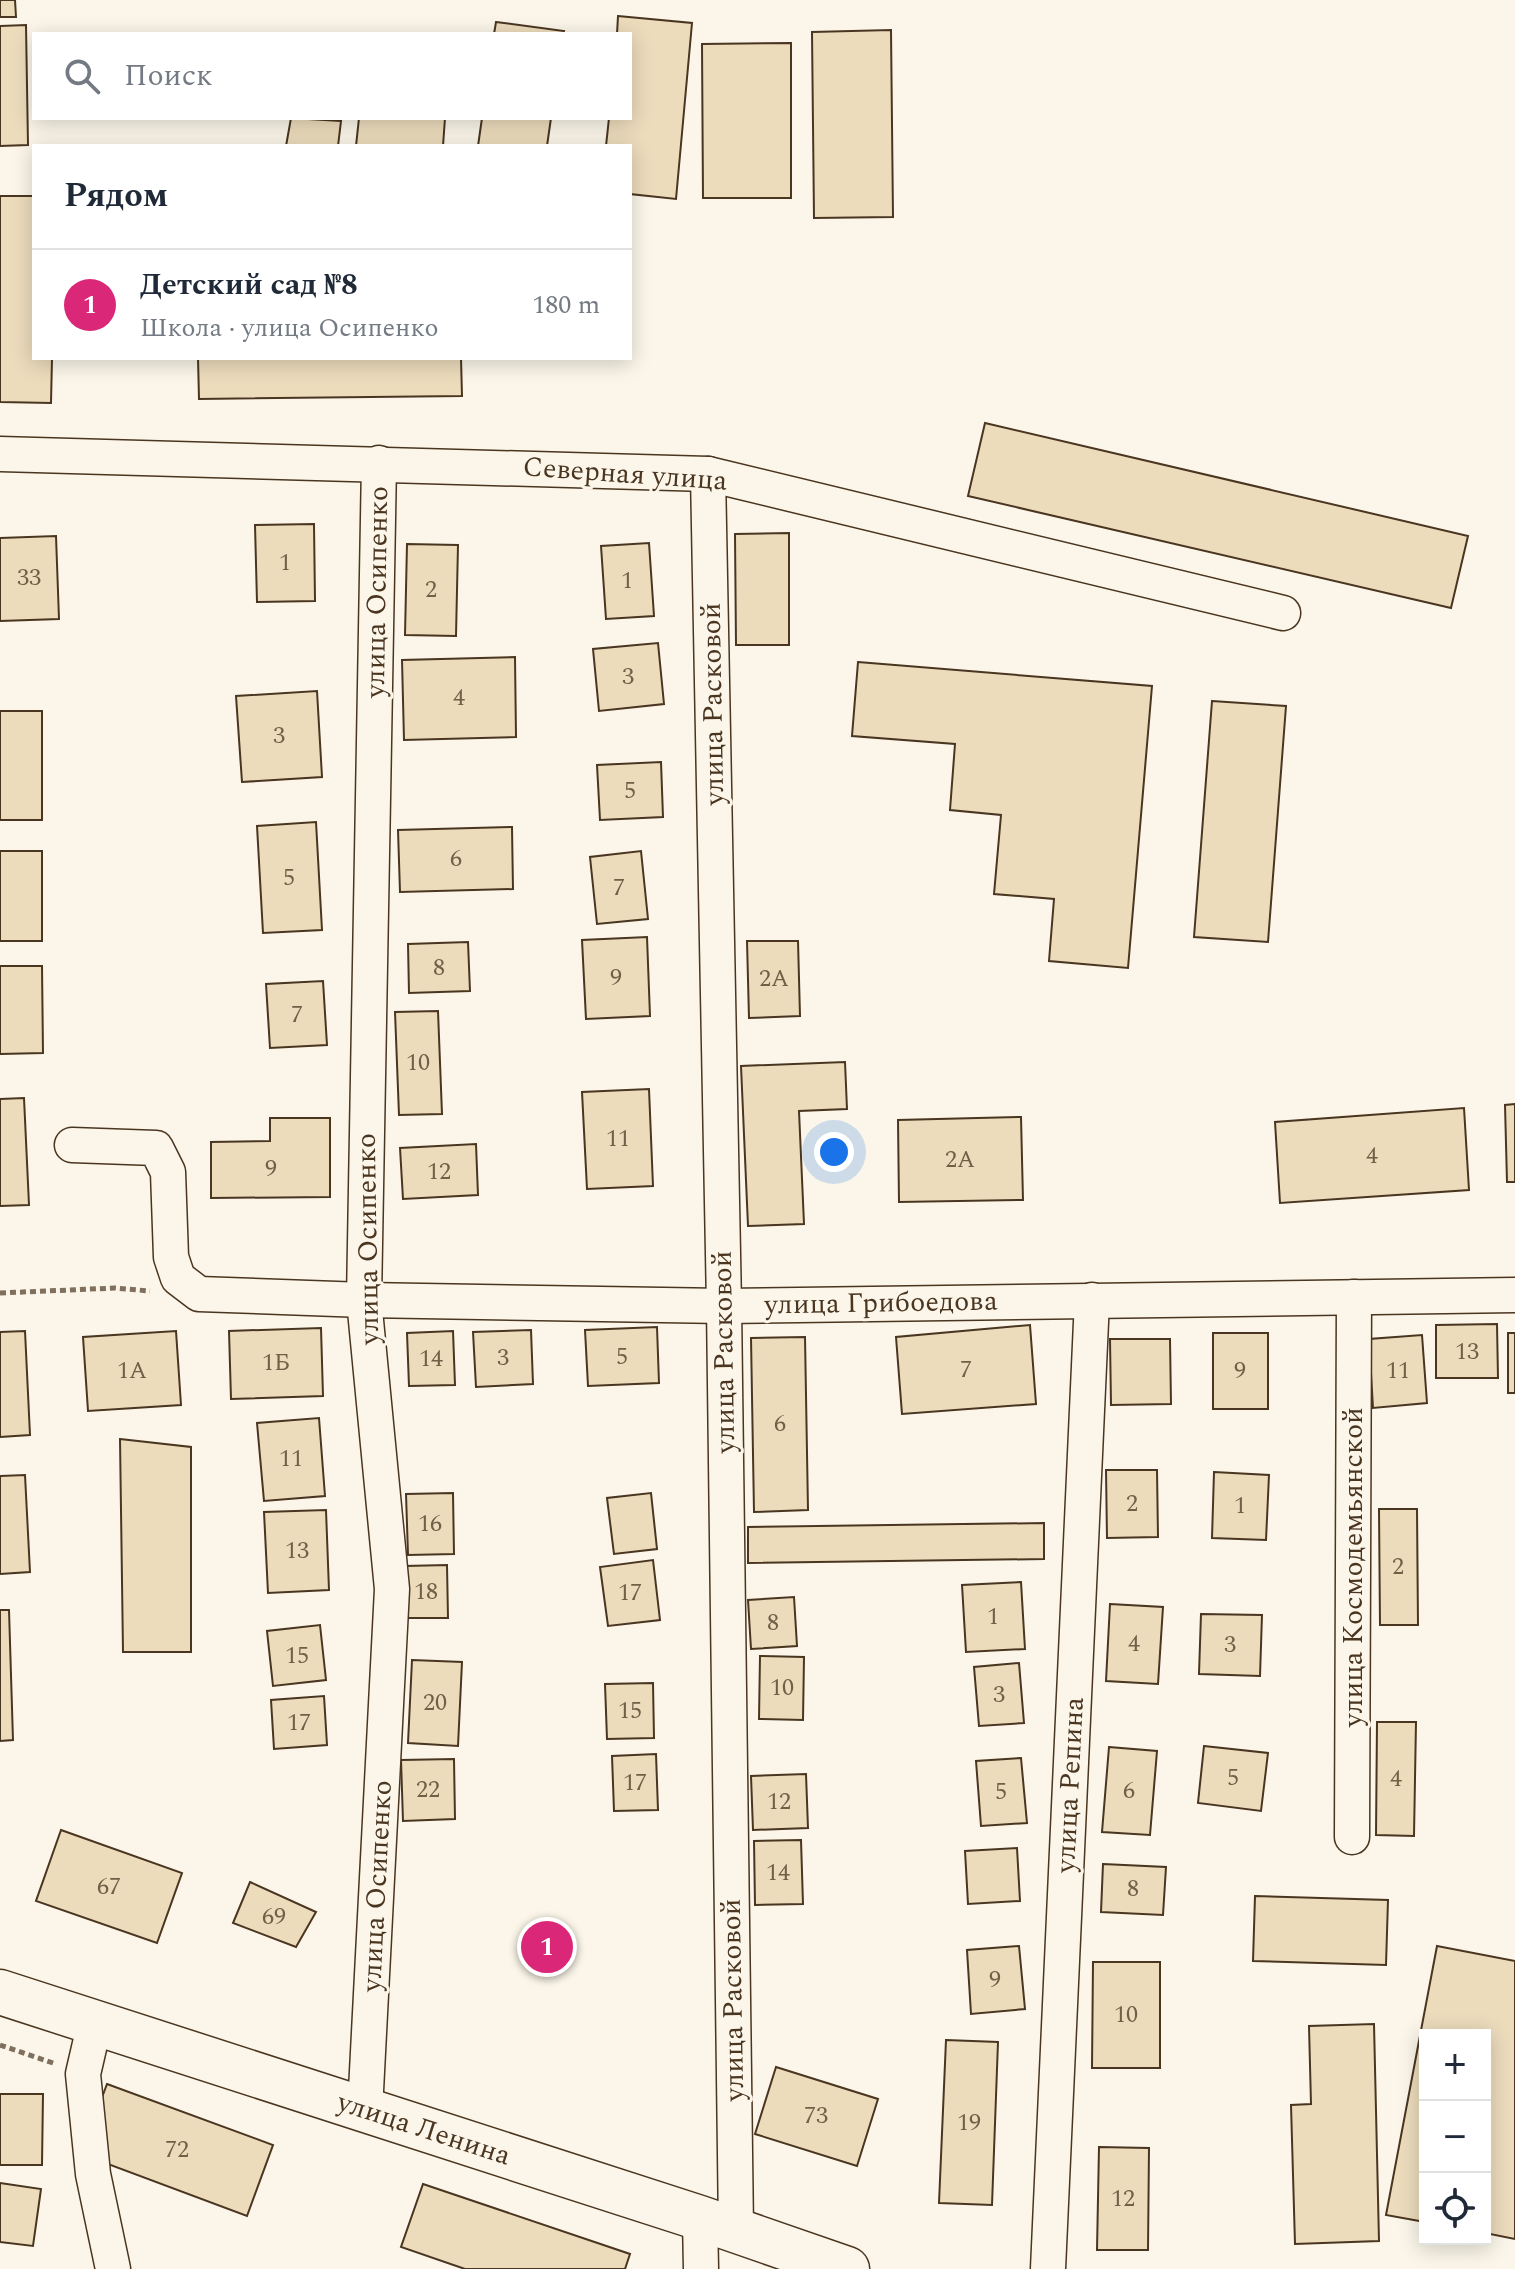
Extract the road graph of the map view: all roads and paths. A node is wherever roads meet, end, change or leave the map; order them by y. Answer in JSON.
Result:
{"nodes":[{"id":1,"x":0,"y":454,"type":"edge"},
{"id":2,"x":379,"y":463,"type":"junction"},
{"id":3,"x":708,"y":474,"type":"junction"},
{"id":4,"x":1283,"y":613,"type":"dead end"},
{"id":5,"x":72,"y":1145,"type":"dead end"},
{"id":6,"x":0,"y":1293,"type":"edge"},
{"id":7,"x":199,"y":1294,"type":"junction"},
{"id":8,"x":1515,"y":1295,"type":"edge"},
{"id":9,"x":1354,"y":1297,"type":"junction"},
{"id":10,"x":364,"y":1300,"type":"junction"},
{"id":11,"x":1092,"y":1300,"type":"junction"},
{"id":12,"x":724,"y":1306,"type":"junction"},
{"id":13,"x":1352,"y":1837,"type":"dead end"},
{"id":14,"x":0,"y":1992,"type":"edge"},
{"id":15,"x":95,"y":2022,"type":"junction"},
{"id":16,"x":0,"y":2045,"type":"edge"},
{"id":17,"x":83,"y":2074,"type":"junction"},
{"id":18,"x":365,"y":2110,"type":"junction"},
{"id":19,"x":718,"y":2224,"type":"junction"},
{"id":20,"x":113,"y":2269,"type":"edge"},
{"id":21,"x":701,"y":2269,"type":"edge"},
{"id":22,"x":847,"y":2269,"type":"edge"},
{"id":23,"x":1048,"y":2269,"type":"edge"}],
"edges":[{"from":1,"to":2,"type":"street","name":"Северная улица"},
{"from":2,"to":3,"type":"street","name":"Северная улица"},
{"from":2,"to":10,"type":"street","name":"улица Осипенко"},
{"from":3,"to":4,"type":"street","name":"Северная улица"},
{"from":3,"to":12,"type":"street","name":"улица Расковой"},
{"from":5,"to":7,"type":"street"},
{"from":6,"to":7,"type":"path"},
{"from":7,"to":10,"type":"street","name":"улица Грибоедова"},
{"from":8,"to":9,"type":"street","name":"улица Грибоедова"},
{"from":9,"to":11,"type":"street","name":"улица Грибоедова"},
{"from":9,"to":13,"type":"street","name":"улица Космодемьянской"},
{"from":10,"to":12,"type":"street","name":"улица Грибоедова"},
{"from":10,"to":18,"type":"street","name":"улица Осипенко"},
{"from":11,"to":12,"type":"street","name":"улица Грибоедова"},
{"from":11,"to":23,"type":"street","name":"улица Репина"},
{"from":12,"to":19,"type":"street","name":"улица Расковой"},
{"from":14,"to":15,"type":"main road","name":"улица Ленина"},
{"from":15,"to":17,"type":"street"},
{"from":15,"to":18,"type":"main road","name":"улица Ленина"},
{"from":16,"to":17,"type":"path"},
{"from":17,"to":20,"type":"street"},
{"from":18,"to":19,"type":"main road","name":"улица Ленина"},
{"from":19,"to":21,"type":"street","name":"улица Расковой"},
{"from":19,"to":22,"type":"main road","name":"улица Ленина"}]}
